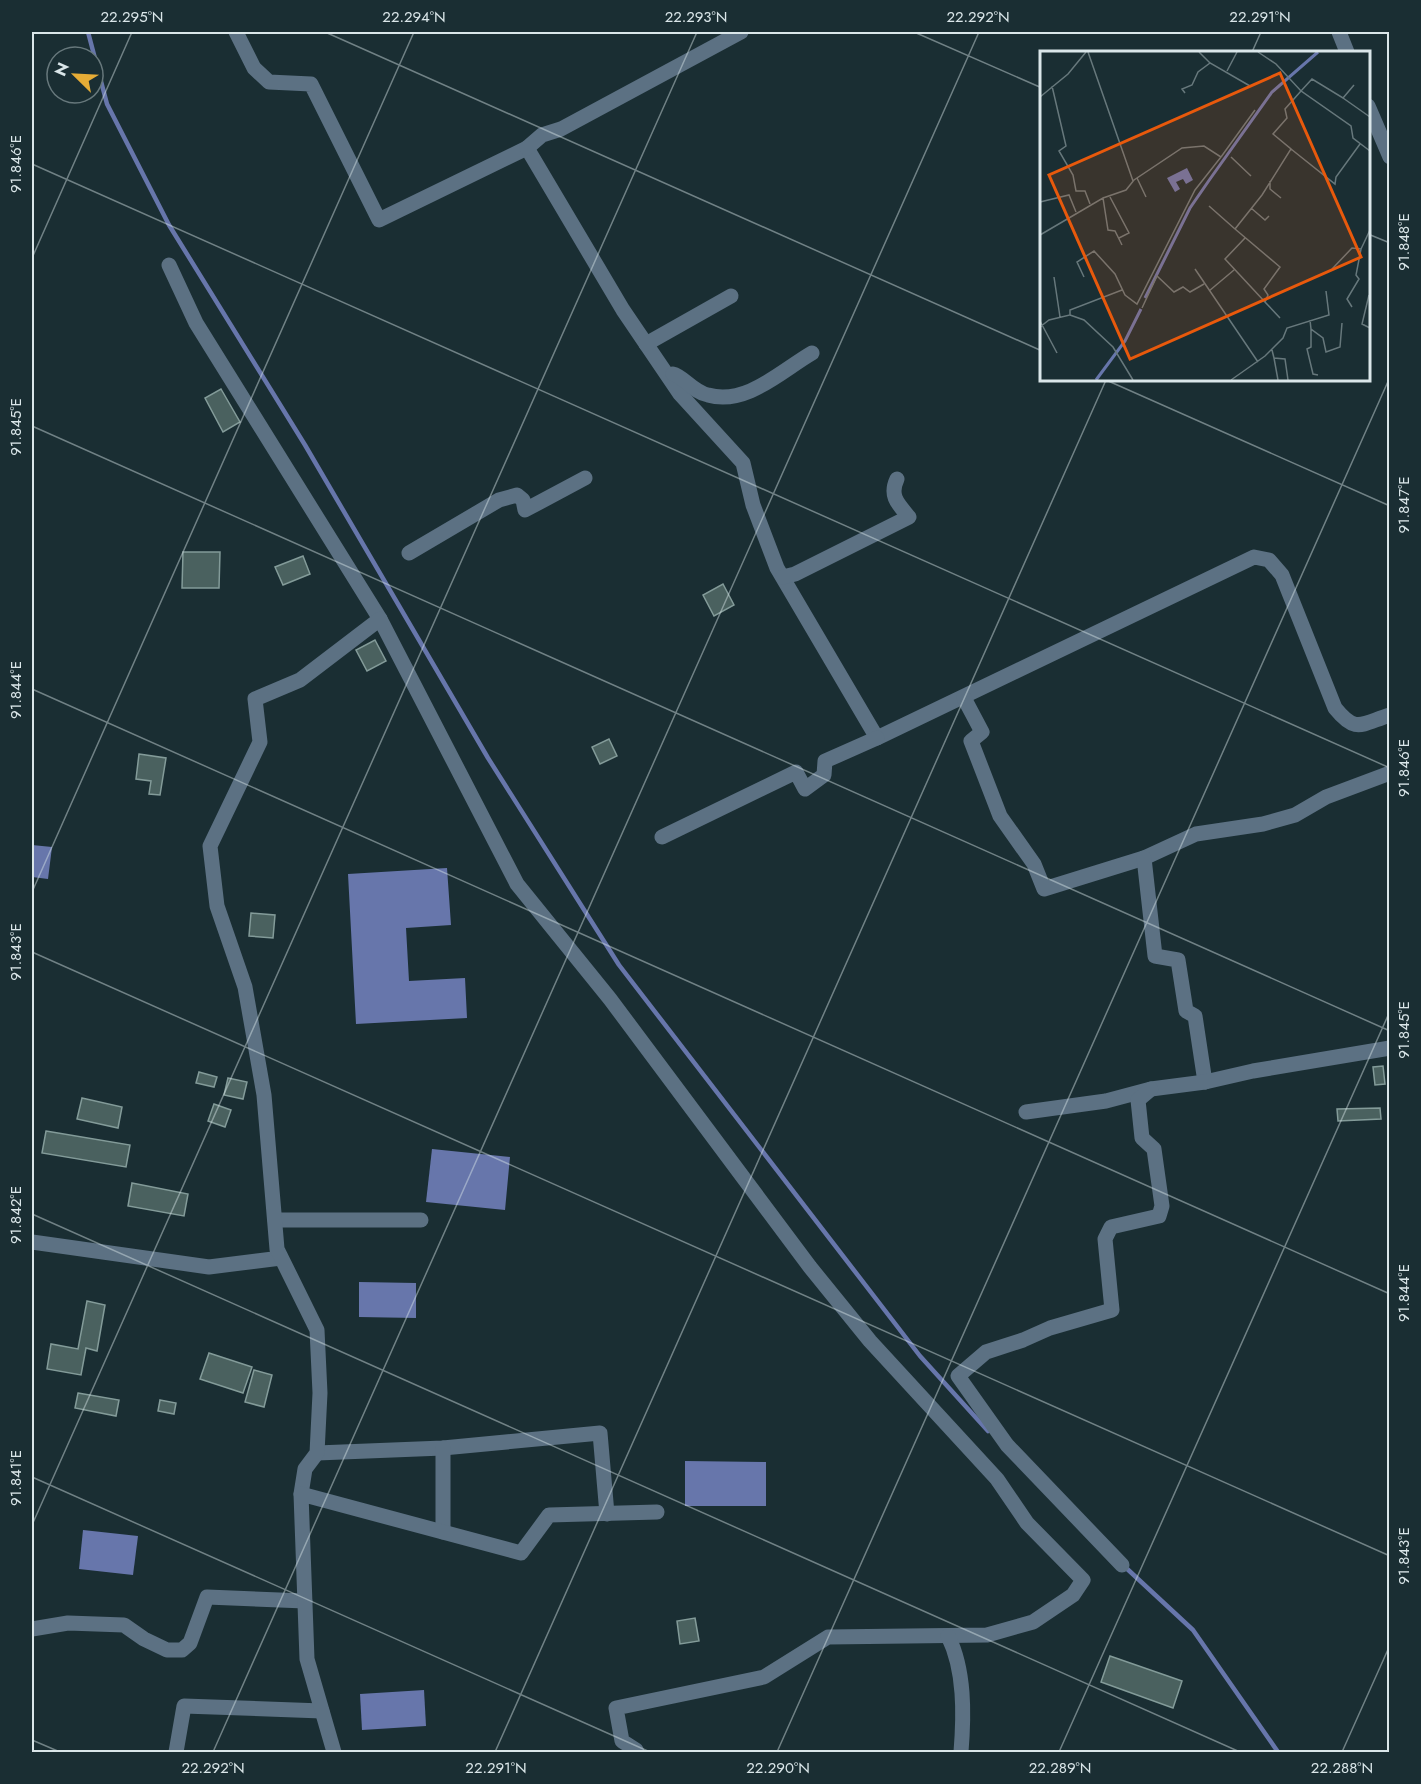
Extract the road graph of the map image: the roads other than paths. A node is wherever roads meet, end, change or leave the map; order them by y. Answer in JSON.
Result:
{"nodes":[{"id":1,"x":237,"y":32,"type":"edge"},
{"id":2,"x":741,"y":32,"type":"edge"},
{"id":3,"x":1339,"y":32,"type":"edge"},
{"id":4,"x":1347,"y":51,"type":"edge"},
{"id":5,"x":1370,"y":111,"type":"edge"},
{"id":6,"x":528,"y":148,"type":"junction"},
{"id":7,"x":1389,"y":157,"type":"edge"},
{"id":8,"x":169,"y":265,"type":"dead end"},
{"id":9,"x":731,"y":296,"type":"dead end"},
{"id":10,"x":646,"y":344,"type":"junction"},
{"id":11,"x":812,"y":353,"type":"dead end"},
{"id":12,"x":666,"y":373,"type":"junction"},
{"id":13,"x":585,"y":478,"type":"dead end"},
{"id":14,"x":897,"y":479,"type":"dead end"},
{"id":15,"x":409,"y":553,"type":"dead end"},
{"id":16,"x":783,"y":577,"type":"junction"},
{"id":17,"x":380,"y":619,"type":"junction"},
{"id":18,"x":964,"y":698,"type":"junction"},
{"id":19,"x":1389,"y":715,"type":"edge"},
{"id":20,"x":877,"y":738,"type":"junction"},
{"id":21,"x":1389,"y":773,"type":"edge"},
{"id":22,"x":662,"y":837,"type":"dead end"},
{"id":23,"x":1144,"y":858,"type":"junction"},
{"id":24,"x":1389,"y":1048,"type":"edge"},
{"id":25,"x":1205,"y":1082,"type":"junction"},
{"id":26,"x":1151,"y":1089,"type":"junction"},
{"id":27,"x":1026,"y":1112,"type":"dead end"},
{"id":28,"x":275,"y":1220,"type":"junction"},
{"id":29,"x":421,"y":1220,"type":"dead end"},
{"id":30,"x":32,"y":1242,"type":"edge"},
{"id":31,"x":281,"y":1258,"type":"junction"},
{"id":32,"x":443,"y":1448,"type":"junction"},
{"id":33,"x":317,"y":1453,"type":"junction"},
{"id":34,"x":301,"y":1494,"type":"junction"},
{"id":35,"x":657,"y":1512,"type":"dead end"},
{"id":36,"x":608,"y":1514,"type":"junction"},
{"id":37,"x":443,"y":1532,"type":"junction"},
{"id":38,"x":1122,"y":1565,"type":"dead end"},
{"id":39,"x":305,"y":1601,"type":"junction"},
{"id":40,"x":32,"y":1629,"type":"edge"},
{"id":41,"x":948,"y":1636,"type":"junction"},
{"id":42,"x":322,"y":1711,"type":"junction"},
{"id":43,"x":176,"y":1752,"type":"edge"},
{"id":44,"x":334,"y":1752,"type":"edge"},
{"id":45,"x":636,"y":1752,"type":"edge"},
{"id":46,"x":961,"y":1752,"type":"edge"}],
"edges":[{"from":1,"to":6,"type":"street"},
{"from":2,"to":6,"type":"street"},
{"from":3,"to":4,"type":"street"},
{"from":5,"to":7,"type":"street"},
{"from":6,"to":10,"type":"street"},
{"from":8,"to":17,"type":"street"},
{"from":9,"to":10,"type":"street"},
{"from":10,"to":12,"type":"street"},
{"from":11,"to":12,"type":"street"},
{"from":12,"to":16,"type":"street"},
{"from":13,"to":15,"type":"street"},
{"from":14,"to":16,"type":"street"},
{"from":16,"to":20,"type":"street"},
{"from":17,"to":28,"type":"street"},
{"from":17,"to":41,"type":"street"},
{"from":18,"to":19,"type":"street"},
{"from":18,"to":20,"type":"street"},
{"from":18,"to":23,"type":"street"},
{"from":20,"to":22,"type":"street"},
{"from":21,"to":23,"type":"street"},
{"from":23,"to":25,"type":"street"},
{"from":24,"to":25,"type":"street"},
{"from":25,"to":26,"type":"street"},
{"from":26,"to":27,"type":"street"},
{"from":26,"to":38,"type":"street"},
{"from":28,"to":29,"type":"street"},
{"from":28,"to":31,"type":"street"},
{"from":30,"to":31,"type":"street"},
{"from":31,"to":33,"type":"street"},
{"from":32,"to":33,"type":"street"},
{"from":32,"to":36,"type":"street"},
{"from":32,"to":37,"type":"street"},
{"from":33,"to":34,"type":"street"},
{"from":34,"to":37,"type":"street"},
{"from":34,"to":39,"type":"street"},
{"from":35,"to":36,"type":"street"},
{"from":36,"to":37,"type":"street"},
{"from":39,"to":40,"type":"street"},
{"from":39,"to":42,"type":"street"},
{"from":41,"to":45,"type":"street"},
{"from":41,"to":46,"type":"street"},
{"from":42,"to":43,"type":"street"},
{"from":42,"to":44,"type":"street"}]}
